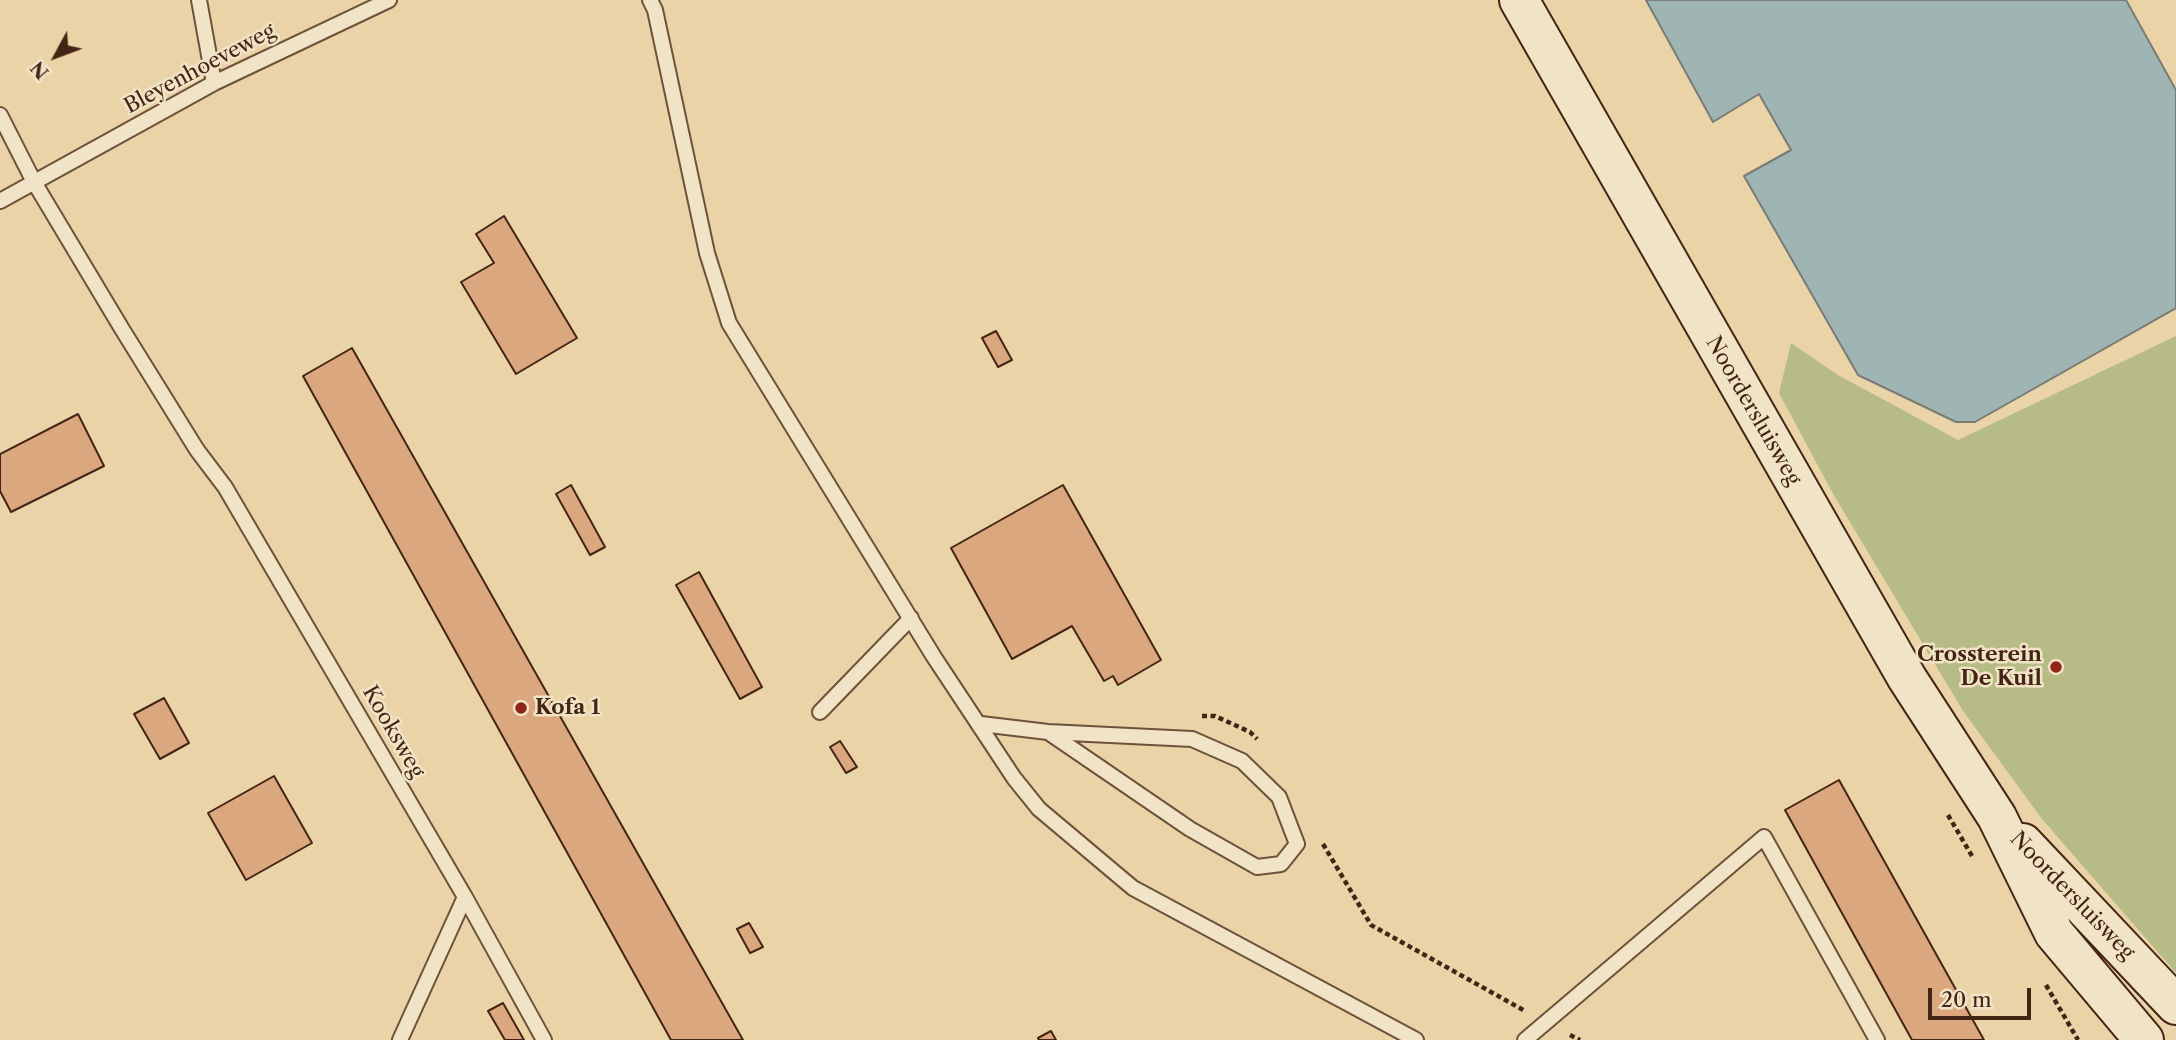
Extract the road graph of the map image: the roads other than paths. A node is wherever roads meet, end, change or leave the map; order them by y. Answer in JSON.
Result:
{"nodes":[{"id":1,"x":199,"y":0,"type":"edge"},
{"id":2,"x":389,"y":0,"type":"edge"},
{"id":3,"x":650,"y":0,"type":"edge"},
{"id":4,"x":1518,"y":0,"type":"edge"},
{"id":5,"x":214,"y":83,"type":"junction"},
{"id":6,"x":0,"y":115,"type":"edge"},
{"id":7,"x":34,"y":182,"type":"junction"},
{"id":8,"x":0,"y":201,"type":"edge"},
{"id":9,"x":911,"y":618,"type":"junction"},
{"id":10,"x":820,"y":712,"type":"dead end"},
{"id":11,"x":981,"y":724,"type":"junction"},
{"id":12,"x":1048,"y":732,"type":"junction"},
{"id":13,"x":1997,"y":817,"type":"junction"},
{"id":14,"x":465,"y":897,"type":"junction"},
{"id":15,"x":2176,"y":1005,"type":"edge"},
{"id":16,"x":400,"y":1040,"type":"edge"},
{"id":17,"x":544,"y":1040,"type":"edge"},
{"id":18,"x":1416,"y":1040,"type":"edge"},
{"id":19,"x":1525,"y":1040,"type":"edge"},
{"id":20,"x":1877,"y":1040,"type":"edge"},
{"id":21,"x":2144,"y":1040,"type":"edge"}],
"edges":[{"from":1,"to":5,"type":"lane"},
{"from":2,"to":5,"type":"lane","name":"Bleyenhoeveweg"},
{"from":3,"to":9,"type":"lane"},
{"from":4,"to":13,"type":"street","name":"Noordersluisweg"},
{"from":5,"to":7,"type":"lane","name":"Bleyenhoeveweg"},
{"from":6,"to":7,"type":"lane"},
{"from":7,"to":8,"type":"lane","name":"Bleyenhoeveweg"},
{"from":7,"to":14,"type":"lane","name":"Kooksweg"},
{"from":9,"to":10,"type":"lane"},
{"from":9,"to":11,"type":"lane"},
{"from":11,"to":12,"type":"lane"},
{"from":11,"to":18,"type":"lane"},
{"from":12,"to":12,"type":"lane"},
{"from":13,"to":15,"type":"street","name":"Noordersluisweg"},
{"from":13,"to":21,"type":"street","name":"Noordersluisweg"},
{"from":14,"to":16,"type":"lane"},
{"from":14,"to":17,"type":"lane","name":"Kooksweg"},
{"from":19,"to":20,"type":"lane"}]}
